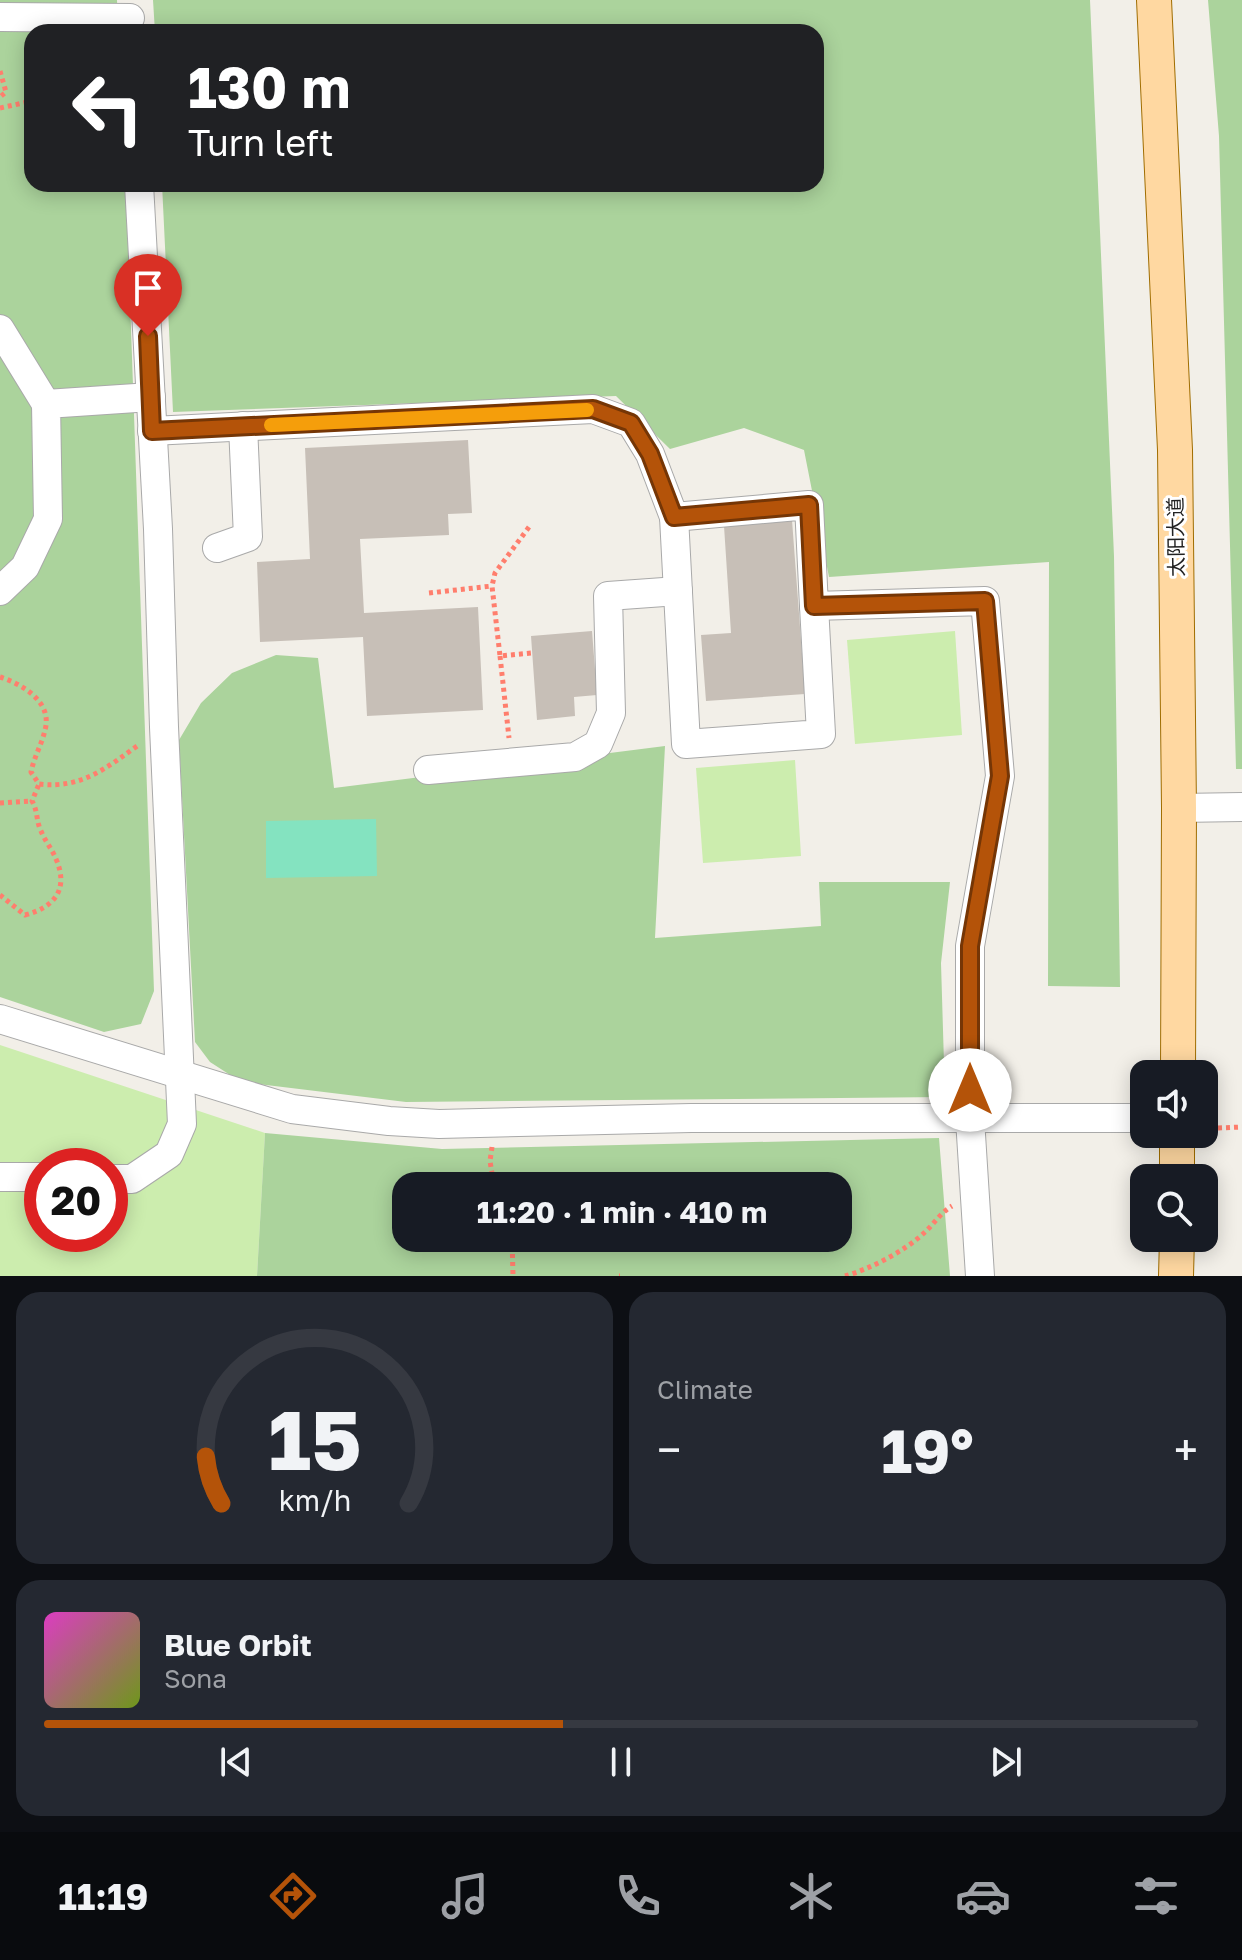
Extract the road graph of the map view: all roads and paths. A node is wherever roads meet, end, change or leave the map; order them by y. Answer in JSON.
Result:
{"nodes":[{"id":1,"x":1154,"y":0,"type":"edge"},
{"id":2,"x":0,"y":17,"type":"edge"},
{"id":3,"x":130,"y":17,"type":"edge"},
{"id":4,"x":0,"y":71,"type":"edge"},
{"id":5,"x":0,"y":97,"type":"edge"},
{"id":6,"x":24,"y":103,"type":"edge"},
{"id":7,"x":0,"y":108,"type":"edge"},
{"id":8,"x":139,"y":192,"type":"edge"},
{"id":9,"x":0,"y":329,"type":"edge"},
{"id":10,"x":151,"y":397,"type":"junction"},
{"id":11,"x":46,"y":404,"type":"junction"},
{"id":12,"x":243,"y":426,"type":"junction"},
{"id":13,"x":152,"y":431,"type":"junction"},
{"id":14,"x":674,"y":517,"type":"junction"},
{"id":15,"x":529,"y":527,"type":"dead end"},
{"id":16,"x":217,"y":548,"type":"dead end"},
{"id":17,"x":492,"y":586,"type":"junction"},
{"id":18,"x":0,"y":591,"type":"edge"},
{"id":19,"x":678,"y":591,"type":"junction"},
{"id":20,"x":429,"y":593,"type":"dead end"},
{"id":21,"x":814,"y":606,"type":"junction"},
{"id":22,"x":532,"y":653,"type":"dead end"},
{"id":23,"x":500,"y":656,"type":"junction"},
{"id":24,"x":0,"y":677,"type":"edge"},
{"id":25,"x":164,"y":727,"type":"junction"},
{"id":26,"x":511,"y":763,"type":"junction"},
{"id":27,"x":428,"y":770,"type":"dead end"},
{"id":28,"x":39,"y":784,"type":"junction"},
{"id":29,"x":32,"y":801,"type":"junction"},
{"id":30,"x":0,"y":803,"type":"edge"},
{"id":31,"x":1242,"y":807,"type":"edge"},
{"id":32,"x":1179,"y":808,"type":"junction"},
{"id":33,"x":0,"y":895,"type":"edge"},
{"id":34,"x":0,"y":1019,"type":"edge"},
{"id":35,"x":1178,"y":1060,"type":"edge"},
{"id":36,"x":180,"y":1076,"type":"junction"},
{"id":37,"x":1130,"y":1118,"type":"edge"},
{"id":38,"x":970,"y":1119,"type":"junction"},
{"id":39,"x":495,"y":1122,"type":"junction"},
{"id":40,"x":1242,"y":1127,"type":"edge"},
{"id":41,"x":1218,"y":1128,"type":"dead end"},
{"id":42,"x":492,"y":1172,"type":"edge"},
{"id":43,"x":0,"y":1177,"type":"edge"},
{"id":44,"x":24,"y":1177,"type":"edge"},
{"id":45,"x":128,"y":1179,"type":"edge"},
{"id":46,"x":975,"y":1198,"type":"junction"},
{"id":47,"x":512,"y":1252,"type":"edge"},
{"id":48,"x":1177,"y":1252,"type":"edge"},
{"id":49,"x":513,"y":1276,"type":"edge"},
{"id":50,"x":845,"y":1276,"type":"edge"},
{"id":51,"x":980,"y":1276,"type":"edge"},
{"id":52,"x":1176,"y":1276,"type":"edge"}],
"edges":[{"from":1,"to":32,"type":"main road","name":"太阳大道"},
{"from":2,"to":3,"type":"street"},
{"from":4,"to":5,"type":"path"},
{"from":6,"to":7,"type":"path"},
{"from":8,"to":10,"type":"street"},
{"from":9,"to":11,"type":"street"},
{"from":10,"to":11,"type":"street"},
{"from":10,"to":13,"type":"street"},
{"from":11,"to":18,"type":"street"},
{"from":12,"to":13,"type":"street"},
{"from":12,"to":14,"type":"street"},
{"from":12,"to":16,"type":"street"},
{"from":13,"to":25,"type":"street"},
{"from":14,"to":19,"type":"street"},
{"from":14,"to":21,"type":"street"},
{"from":15,"to":17,"type":"path"},
{"from":17,"to":20,"type":"path"},
{"from":17,"to":23,"type":"path"},
{"from":19,"to":21,"type":"street"},
{"from":19,"to":26,"type":"street"},
{"from":21,"to":38,"type":"street"},
{"from":22,"to":23,"type":"path"},
{"from":23,"to":26,"type":"path"},
{"from":24,"to":28,"type":"path"},
{"from":25,"to":28,"type":"path"},
{"from":25,"to":36,"type":"street"},
{"from":26,"to":27,"type":"street"},
{"from":28,"to":29,"type":"path"},
{"from":29,"to":30,"type":"path"},
{"from":29,"to":33,"type":"path"},
{"from":31,"to":32,"type":"street"},
{"from":32,"to":35,"type":"main road","name":"太阳大道"},
{"from":34,"to":36,"type":"street"},
{"from":36,"to":39,"type":"street"},
{"from":36,"to":45,"type":"street"},
{"from":37,"to":38,"type":"street"},
{"from":38,"to":39,"type":"street"},
{"from":38,"to":46,"type":"street"},
{"from":39,"to":42,"type":"path"},
{"from":40,"to":41,"type":"path"},
{"from":43,"to":44,"type":"street"},
{"from":46,"to":50,"type":"path"},
{"from":46,"to":51,"type":"street"},
{"from":47,"to":49,"type":"path"},
{"from":48,"to":52,"type":"main road"}]}
